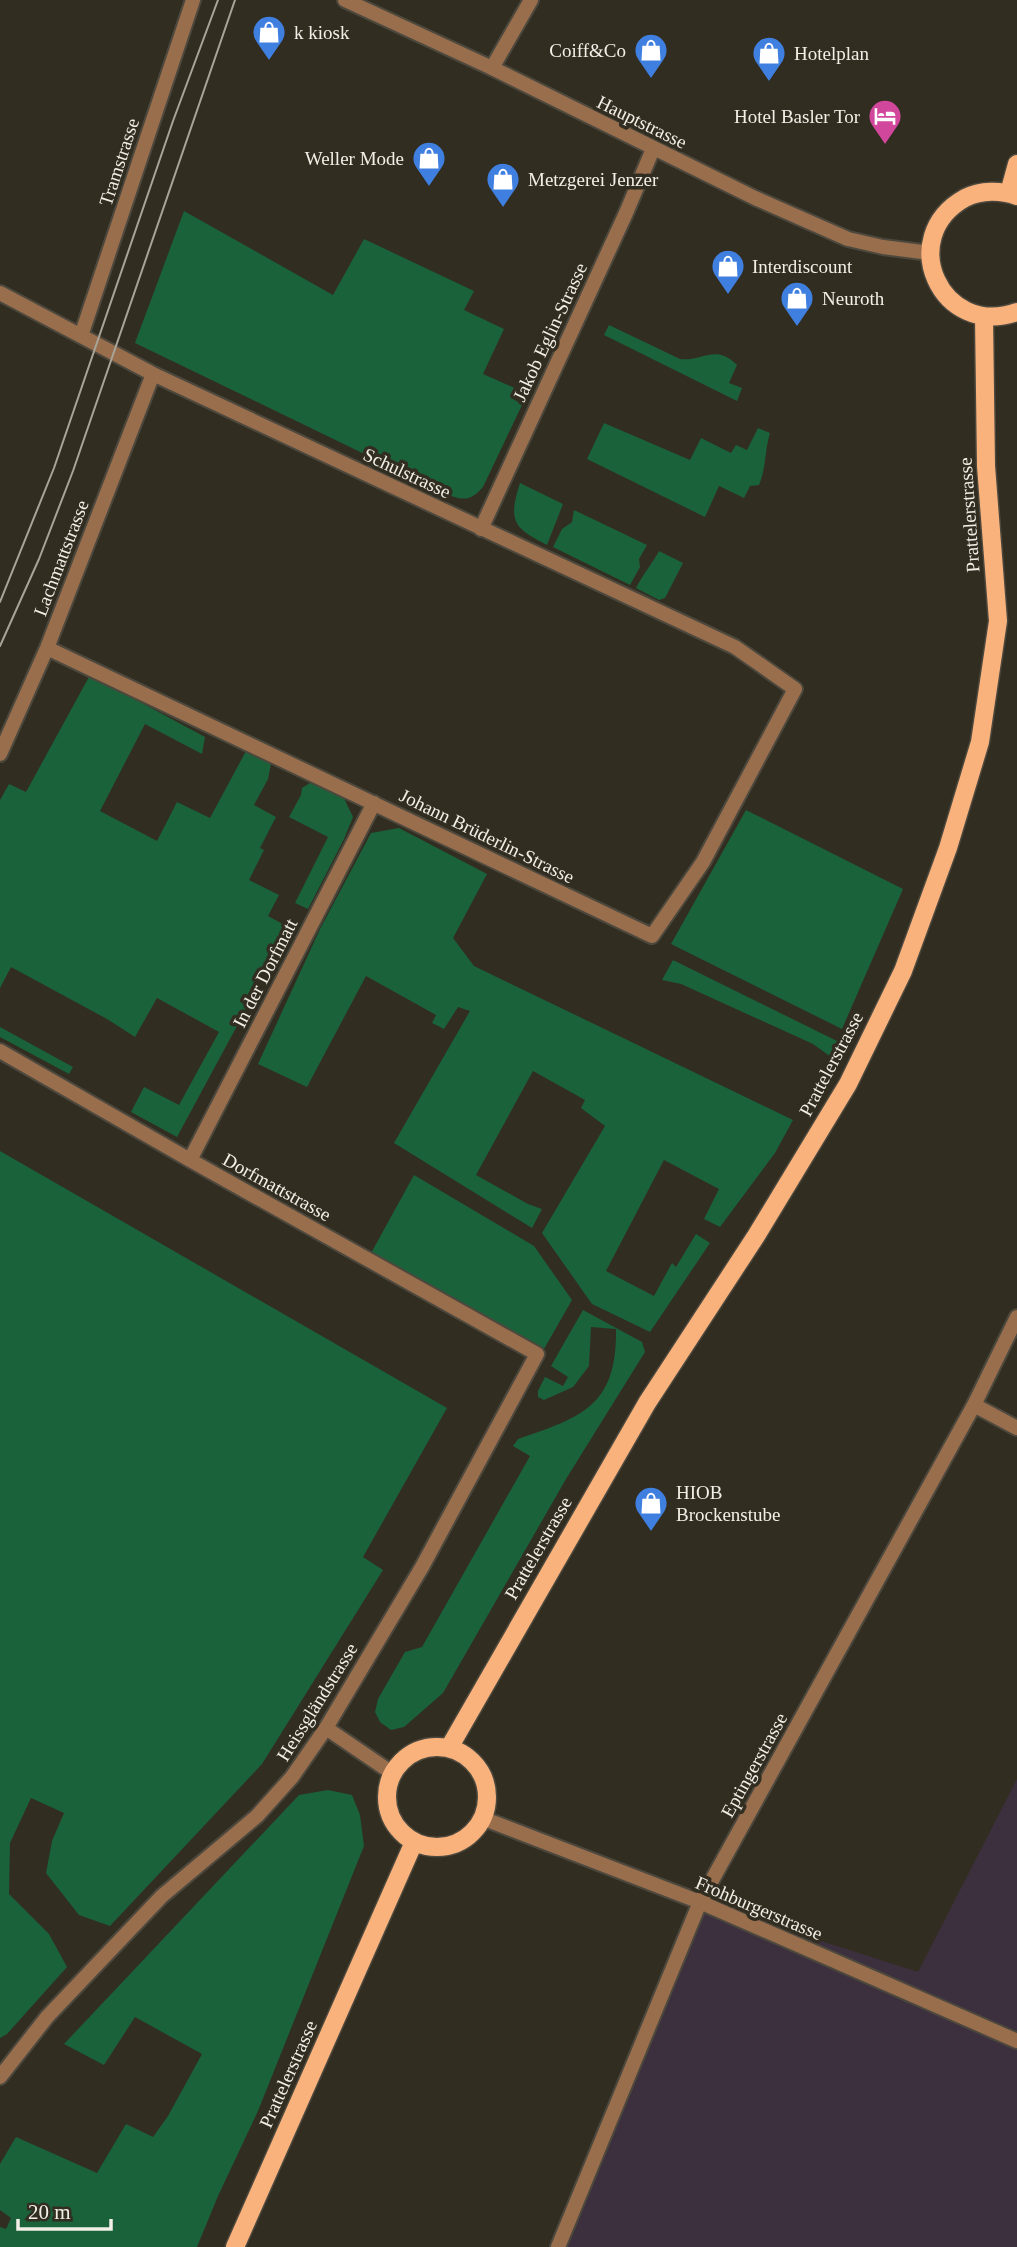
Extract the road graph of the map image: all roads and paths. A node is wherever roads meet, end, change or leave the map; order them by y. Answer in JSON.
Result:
{"nodes":[{"id":1,"x":192,"y":0,"type":"edge"},
{"id":2,"x":345,"y":0,"type":"edge"},
{"id":3,"x":531,"y":0,"type":"edge"},
{"id":4,"x":492,"y":68,"type":"junction"},
{"id":5,"x":653,"y":149,"type":"junction"},
{"id":6,"x":1017,"y":164,"type":"edge"},
{"id":7,"x":1013,"y":195,"type":"edge"},
{"id":8,"x":930,"y":253,"type":"junction"},
{"id":9,"x":0,"y":293,"type":"edge"},
{"id":10,"x":1017,"y":313,"type":"edge"},
{"id":11,"x":984,"y":317,"type":"junction"},
{"id":12,"x":81,"y":335,"type":"junction"},
{"id":13,"x":153,"y":374,"type":"junction"},
{"id":14,"x":481,"y":529,"type":"junction"},
{"id":15,"x":47,"y":648,"type":"junction"},
{"id":16,"x":795,"y":689,"type":"joint"},
{"id":17,"x":0,"y":754,"type":"edge"},
{"id":18,"x":374,"y":803,"type":"junction"},
{"id":19,"x":0,"y":1051,"type":"edge"},
{"id":20,"x":190,"y":1160,"type":"junction"},
{"id":21,"x":1017,"y":1317,"type":"edge"},
{"id":22,"x":537,"y":1354,"type":"joint"},
{"id":23,"x":974,"y":1405,"type":"junction"},
{"id":24,"x":1017,"y":1428,"type":"edge"},
{"id":25,"x":326,"y":1728,"type":"junction"},
{"id":26,"x":449,"y":1748,"type":"junction"},
{"id":27,"x":392,"y":1773,"type":"junction"},
{"id":28,"x":482,"y":1818,"type":"junction"},
{"id":29,"x":414,"y":1842,"type":"junction"},
{"id":30,"x":700,"y":1902,"type":"junction"},
{"id":31,"x":1017,"y":2041,"type":"edge"},
{"id":32,"x":0,"y":2077,"type":"edge"},
{"id":33,"x":235,"y":2247,"type":"edge"},
{"id":34,"x":558,"y":2247,"type":"edge"}],
"edges":[{"from":1,"to":12,"type":"street","name":"Tramstrasse"},
{"from":2,"to":4,"type":"street","name":"Hauptstrasse"},
{"from":3,"to":4,"type":"street"},
{"from":4,"to":5,"type":"street","name":"Hauptstrasse"},
{"from":5,"to":8,"type":"street","name":"Hauptstrasse"},
{"from":5,"to":14,"type":"street","name":"Jakob Eglin-Strasse"},
{"from":6,"to":7,"type":"main road"},
{"from":7,"to":8,"type":"main road"},
{"from":8,"to":11,"type":"main road"},
{"from":9,"to":12,"type":"street","name":"Schulstrasse"},
{"from":10,"to":11,"type":"main road"},
{"from":11,"to":26,"type":"main road","name":"Prattelerstrasse"},
{"from":12,"to":13,"type":"street","name":"Schulstrasse"},
{"from":13,"to":14,"type":"street","name":"Schulstrasse"},
{"from":13,"to":15,"type":"street","name":"Lachmattstrasse"},
{"from":14,"to":16,"type":"street","name":"Schulstrasse"},
{"from":15,"to":17,"type":"street","name":"Lachmattstrasse"},
{"from":15,"to":18,"type":"street","name":"Johann Brüderlin-Strasse"},
{"from":16,"to":18,"type":"street","name":"Johann Brüderlin-Strasse"},
{"from":18,"to":20,"type":"street","name":"In der Dorfmatt"},
{"from":19,"to":20,"type":"street","name":"Dorfmattstrasse"},
{"from":20,"to":22,"type":"street","name":"Dorfmattstrasse"},
{"from":21,"to":23,"type":"street","name":"Eptingerstrasse"},
{"from":22,"to":25,"type":"street","name":"Heissgländstrasse"},
{"from":23,"to":24,"type":"street"},
{"from":23,"to":30,"type":"street","name":"Eptingerstrasse"},
{"from":25,"to":27,"type":"street"},
{"from":25,"to":32,"type":"street","name":"Heissgländstrasse"},
{"from":26,"to":27,"type":"main road"},
{"from":26,"to":28,"type":"main road"},
{"from":27,"to":29,"type":"main road"},
{"from":28,"to":29,"type":"main road"},
{"from":28,"to":30,"type":"street","name":"Frohburgerstrasse"},
{"from":29,"to":33,"type":"main road","name":"Prattelerstrasse"},
{"from":30,"to":31,"type":"street","name":"Frohburgerstrasse"},
{"from":30,"to":34,"type":"street","name":"Eptingerstrasse"}]}
